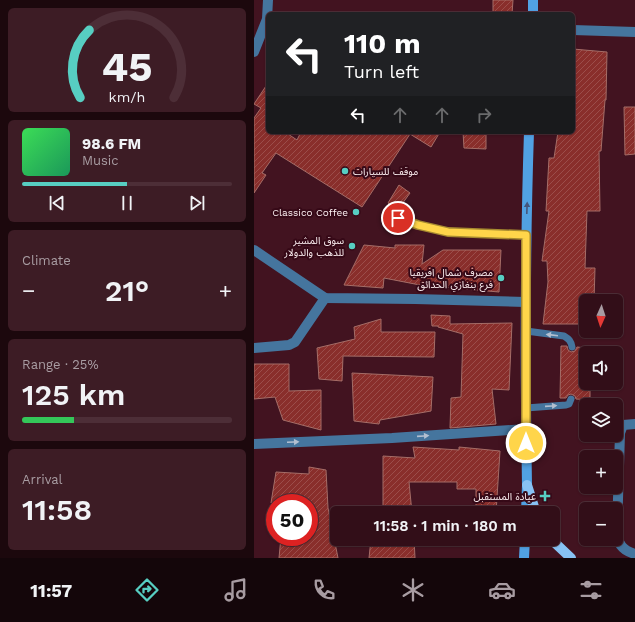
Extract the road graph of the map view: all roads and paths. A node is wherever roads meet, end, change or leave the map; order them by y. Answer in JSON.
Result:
{"nodes":[{"id":1,"x":268,"y":0,"type":"edge"},
{"id":2,"x":533,"y":0,"type":"edge"},
{"id":3,"x":267,"y":12,"type":"edge"},
{"id":4,"x":533,"y":12,"type":"edge"},
{"id":5,"x":266,"y":22,"type":"edge"},
{"id":6,"x":575,"y":30,"type":"edge"},
{"id":7,"x":635,"y":32,"type":"edge"},
{"id":8,"x":254,"y":52,"type":"edge"},
{"id":9,"x":529,"y":134,"type":"edge"},
{"id":10,"x":398,"y":218,"type":"dead end"},
{"id":11,"x":526,"y":235,"type":"junction"},
{"id":12,"x":254,"y":250,"type":"edge"},
{"id":13,"x":325,"y":298,"type":"junction"},
{"id":14,"x":525,"y":302,"type":"junction"},
{"id":15,"x":526,"y":331,"type":"junction"},
{"id":16,"x":572,"y":346,"type":"dead end"},
{"id":17,"x":254,"y":348,"type":"edge"},
{"id":18,"x":571,"y":399,"type":"dead end"},
{"id":19,"x":526,"y":408,"type":"junction"},
{"id":20,"x":635,"y":424,"type":"edge"},
{"id":21,"x":526,"y":429,"type":"junction"},
{"id":22,"x":254,"y":444,"type":"edge"},
{"id":23,"x":527,"y":485,"type":"junction"},
{"id":24,"x":526,"y":506,"type":"edge"},
{"id":25,"x":534,"y":506,"type":"edge"},
{"id":26,"x":525,"y":546,"type":"edge"},
{"id":27,"x":558,"y":546,"type":"edge"},
{"id":28,"x":635,"y":554,"type":"edge"},
{"id":29,"x":524,"y":558,"type":"edge"},
{"id":30,"x":571,"y":558,"type":"edge"}],
"edges":[{"from":1,"to":3,"type":"street"},
{"from":2,"to":4,"type":"main road"},
{"from":5,"to":8,"type":"street"},
{"from":6,"to":7,"type":"street"},
{"from":11,"to":9,"type":"main road","one_way":true},
{"from":10,"to":11,"type":"lane"},
{"from":11,"to":14,"type":"main road"},
{"from":12,"to":13,"type":"street"},
{"from":13,"to":14,"type":"street"},
{"from":13,"to":17,"type":"street"},
{"from":14,"to":15,"type":"main road"},
{"from":16,"to":15,"type":"lane","one_way":true},
{"from":15,"to":19,"type":"main road"},
{"from":19,"to":18,"type":"lane","one_way":true},
{"from":19,"to":21,"type":"main road"},
{"from":20,"to":28,"type":"street"},
{"from":22,"to":21,"type":"street","one_way":true},
{"from":21,"to":23,"type":"main road"},
{"from":23,"to":24,"type":"main road"},
{"from":23,"to":25,"type":"main road"},
{"from":26,"to":29,"type":"main road"},
{"from":27,"to":30,"type":"main road"}]}
